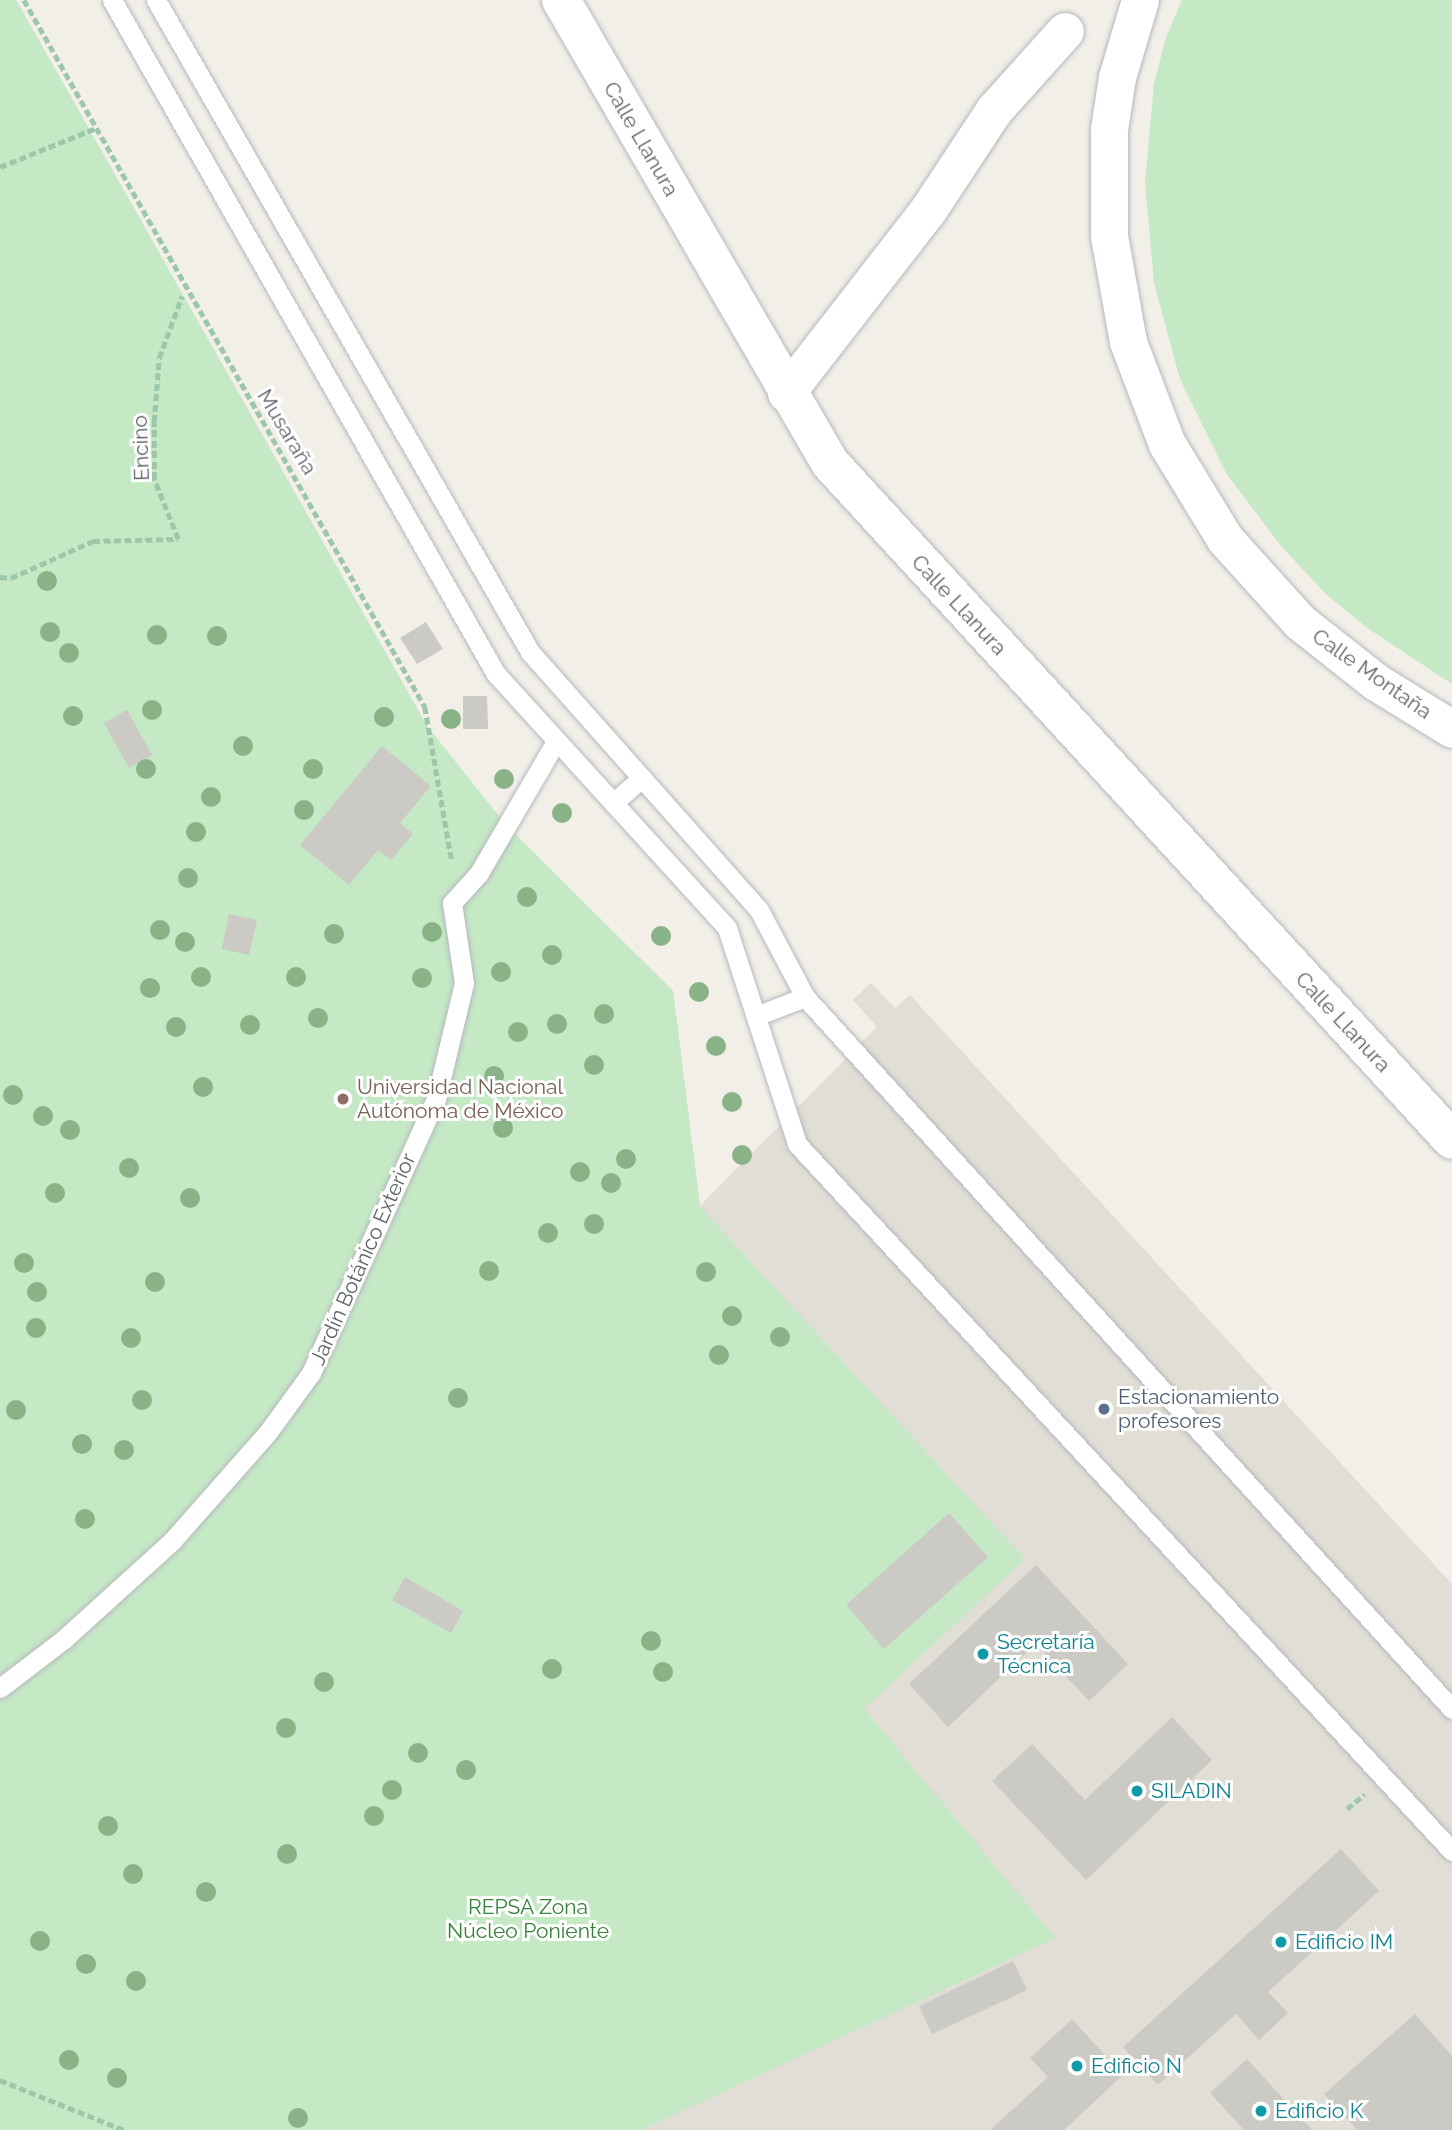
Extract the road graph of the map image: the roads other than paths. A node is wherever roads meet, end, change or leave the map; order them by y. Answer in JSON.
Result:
{"nodes":[{"id":1,"x":112,"y":0,"type":"edge"},
{"id":2,"x":156,"y":0,"type":"edge"},
{"id":3,"x":561,"y":0,"type":"edge"},
{"id":4,"x":1140,"y":0,"type":"edge"},
{"id":5,"x":1065,"y":31,"type":"dead end"},
{"id":6,"x":786,"y":393,"type":"junction"},
{"id":7,"x":1452,"y":729,"type":"edge"},
{"id":8,"x":556,"y":741,"type":"junction"},
{"id":9,"x":641,"y":779,"type":"junction"},
{"id":10,"x":613,"y":803,"type":"junction"},
{"id":11,"x":805,"y":997,"type":"junction"},
{"id":12,"x":756,"y":1016,"type":"junction"},
{"id":13,"x":1452,"y":1140,"type":"edge"},
{"id":14,"x":0,"y":1688,"type":"edge"},
{"id":15,"x":1452,"y":1709,"type":"edge"},
{"id":16,"x":1452,"y":1851,"type":"edge"}],
"edges":[{"from":1,"to":8,"type":"lane"},
{"from":2,"to":9,"type":"lane"},
{"from":3,"to":6,"type":"street","name":"Calle Llanura"},
{"from":4,"to":7,"type":"street","name":"Calle Montaña"},
{"from":5,"to":6,"type":"street"},
{"from":6,"to":13,"type":"street","name":"Calle Llanura"},
{"from":8,"to":10,"type":"lane"},
{"from":8,"to":14,"type":"lane","name":"Jardín Botánico Exterior"},
{"from":9,"to":10,"type":"lane"},
{"from":9,"to":11,"type":"lane"},
{"from":10,"to":12,"type":"lane"},
{"from":11,"to":12,"type":"lane"},
{"from":11,"to":15,"type":"lane"},
{"from":12,"to":16,"type":"lane"}]}
